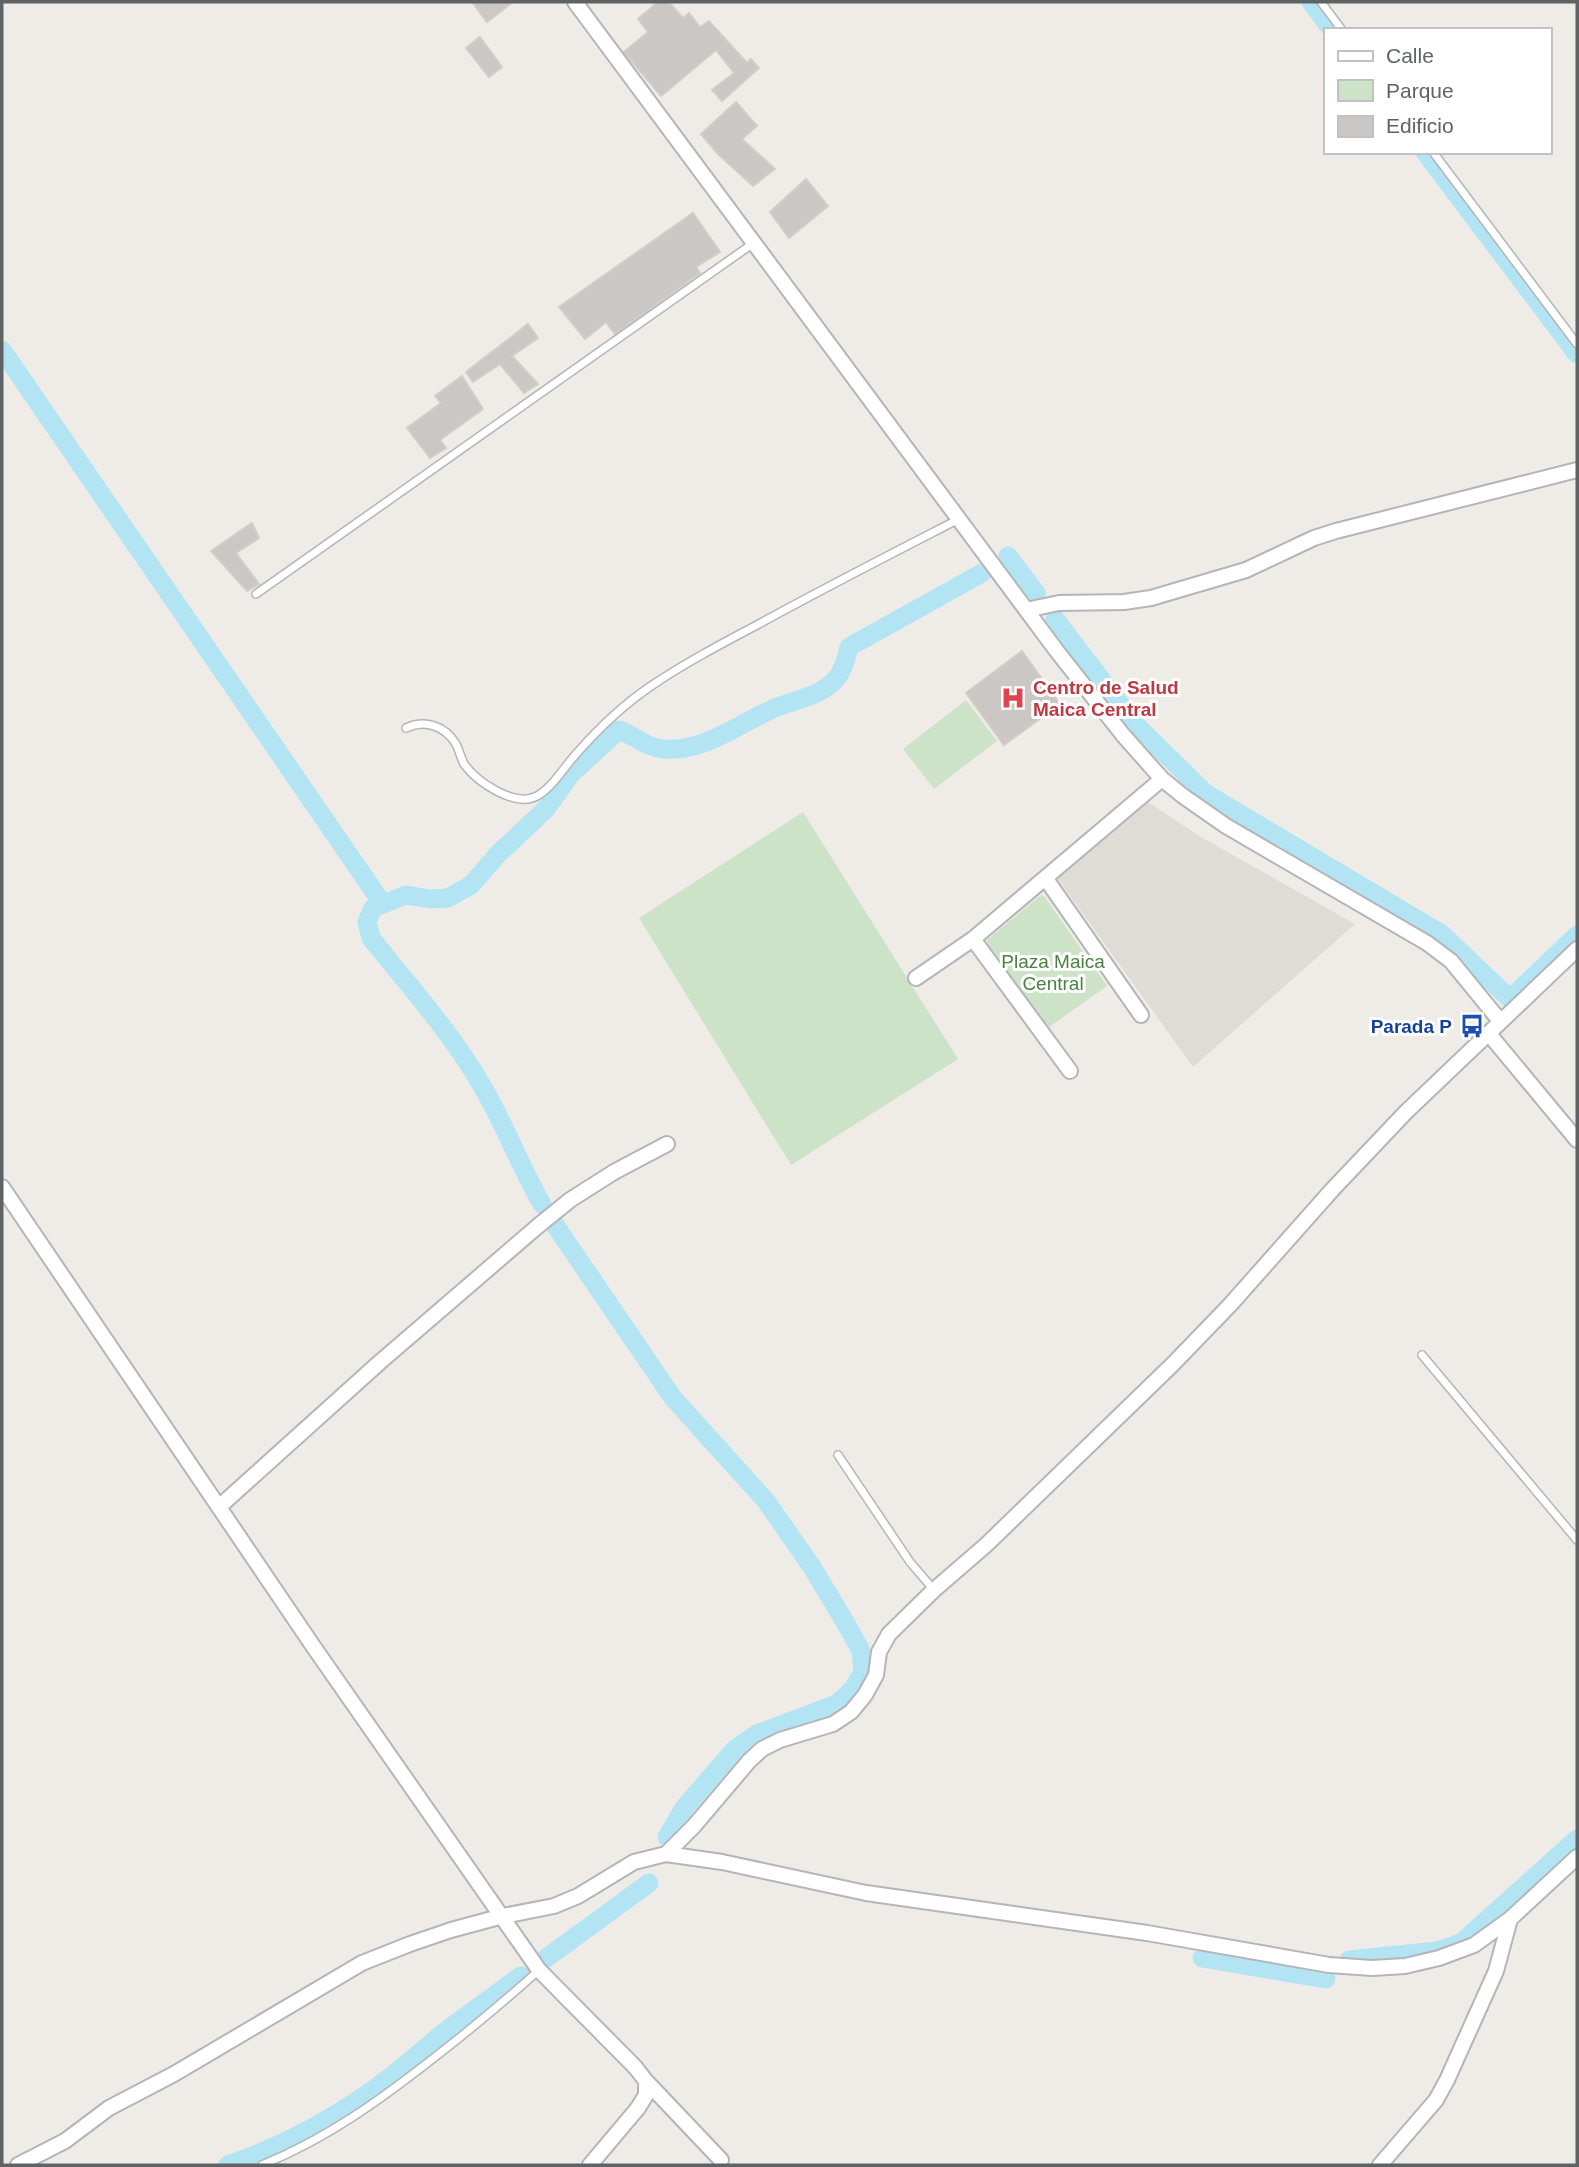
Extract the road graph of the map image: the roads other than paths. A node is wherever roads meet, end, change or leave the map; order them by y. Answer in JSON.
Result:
{"nodes":[{"id":1,"x":575,"y":2,"type":"edge"},
{"id":2,"x":1321,"y":2,"type":"edge"},
{"id":3,"x":1340,"y":28,"type":"edge"},
{"id":4,"x":1434,"y":154,"type":"edge"},
{"id":5,"x":755,"y":242,"type":"junction"},
{"id":6,"x":1577,"y":344,"type":"edge"},
{"id":7,"x":1577,"y":470,"type":"edge"},
{"id":8,"x":959,"y":519,"type":"junction"},
{"id":9,"x":256,"y":594,"type":"dead end"},
{"id":10,"x":1026,"y":610,"type":"junction"},
{"id":11,"x":406,"y":728,"type":"dead end"},
{"id":12,"x":1162,"y":779,"type":"junction"},
{"id":13,"x":1046,"y":879,"type":"junction"},
{"id":14,"x":973,"y":939,"type":"junction"},
{"id":15,"x":1577,"y":949,"type":"edge"},
{"id":16,"x":916,"y":978,"type":"dead end"},
{"id":17,"x":1141,"y":1015,"type":"dead end"},
{"id":18,"x":1500,"y":1021,"type":"junction"},
{"id":19,"x":1489,"y":1034,"type":"junction"},
{"id":20,"x":1070,"y":1070,"type":"dead end"},
{"id":21,"x":1577,"y":1140,"type":"edge"},
{"id":22,"x":667,"y":1144,"type":"dead end"},
{"id":23,"x":2,"y":1187,"type":"edge"},
{"id":24,"x":1422,"y":1355,"type":"dead end"},
{"id":25,"x":838,"y":1455,"type":"dead end"},
{"id":26,"x":219,"y":1507,"type":"junction"},
{"id":27,"x":1577,"y":1540,"type":"edge"},
{"id":28,"x":934,"y":1590,"type":"junction"},
{"id":29,"x":666,"y":1854,"type":"junction"},
{"id":30,"x":1575,"y":1862,"type":"edge"},
{"id":31,"x":503,"y":1916,"type":"junction"},
{"id":32,"x":1510,"y":1919,"type":"junction"},
{"id":33,"x":539,"y":1970,"type":"junction"},
{"id":34,"x":646,"y":2081,"type":"junction"},
{"id":35,"x":722,"y":2160,"type":"dead end"},
{"id":36,"x":18,"y":2165,"type":"edge"},
{"id":37,"x":262,"y":2165,"type":"edge"},
{"id":38,"x":590,"y":2165,"type":"edge"},
{"id":39,"x":1380,"y":2165,"type":"edge"}],
"edges":[{"from":1,"to":5,"type":"street"},
{"from":2,"to":3,"type":"lane"},
{"from":4,"to":6,"type":"lane"},
{"from":5,"to":8,"type":"street"},
{"from":5,"to":9,"type":"lane"},
{"from":7,"to":10,"type":"street"},
{"from":8,"to":10,"type":"street"},
{"from":8,"to":11,"type":"lane"},
{"from":10,"to":12,"type":"street"},
{"from":12,"to":13,"type":"street"},
{"from":12,"to":18,"type":"street"},
{"from":13,"to":14,"type":"street"},
{"from":13,"to":17,"type":"street"},
{"from":14,"to":16,"type":"street"},
{"from":14,"to":20,"type":"street"},
{"from":15,"to":18,"type":"street"},
{"from":18,"to":19,"type":"street"},
{"from":19,"to":21,"type":"street"},
{"from":19,"to":28,"type":"street"},
{"from":22,"to":26,"type":"street"},
{"from":23,"to":26,"type":"street"},
{"from":24,"to":27,"type":"lane"},
{"from":25,"to":28,"type":"lane"},
{"from":26,"to":31,"type":"street"},
{"from":28,"to":29,"type":"street"},
{"from":29,"to":31,"type":"street"},
{"from":29,"to":32,"type":"street"},
{"from":30,"to":32,"type":"street"},
{"from":31,"to":33,"type":"street"},
{"from":31,"to":36,"type":"street"},
{"from":32,"to":39,"type":"street"},
{"from":33,"to":34,"type":"street"},
{"from":33,"to":37,"type":"lane"},
{"from":34,"to":35,"type":"street"},
{"from":34,"to":38,"type":"street"}]}
